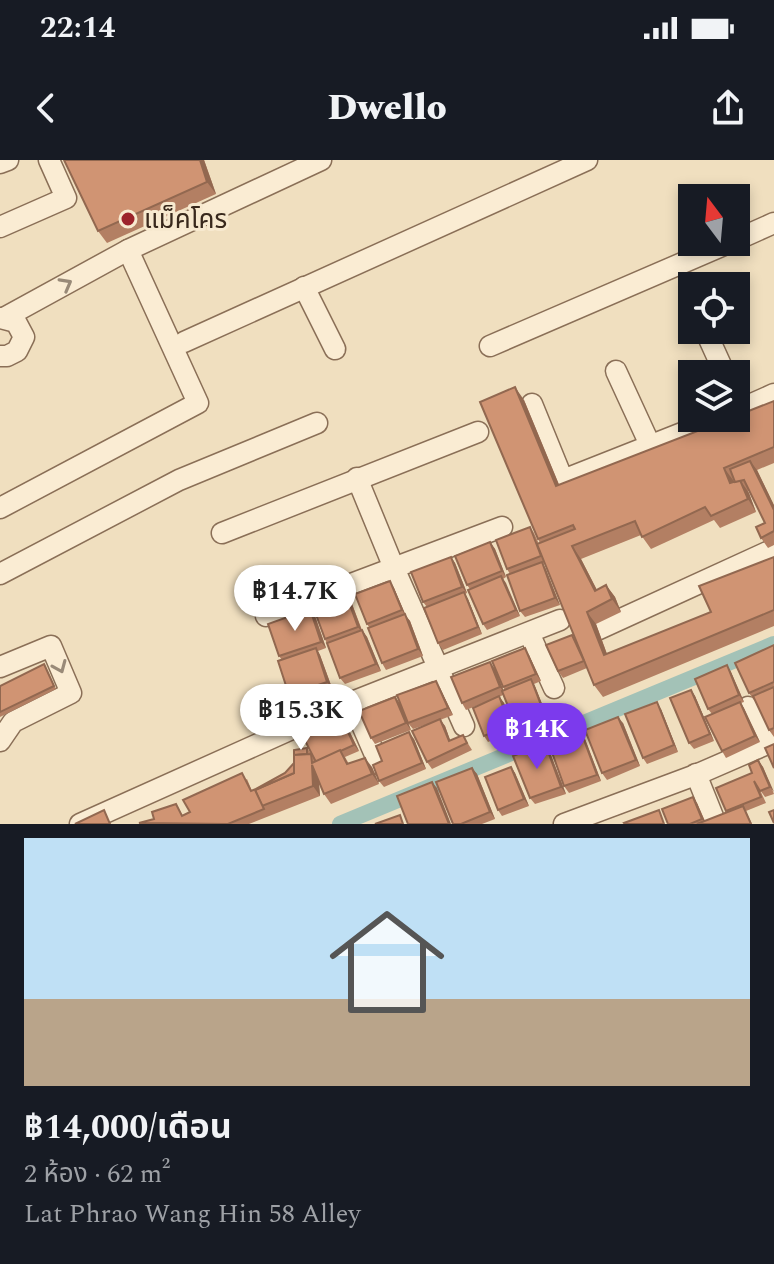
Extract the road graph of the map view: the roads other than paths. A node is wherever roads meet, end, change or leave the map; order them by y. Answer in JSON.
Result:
{"nodes":[{"id":1,"x":8,"y":160,"type":"edge"},
{"id":2,"x":49,"y":160,"type":"edge"},
{"id":3,"x":321,"y":160,"type":"edge"},
{"id":4,"x":587,"y":160,"type":"edge"},
{"id":5,"x":0,"y":163,"type":"edge"},
{"id":6,"x":774,"y":223,"type":"edge"},
{"id":7,"x":0,"y":227,"type":"edge"},
{"id":8,"x":750,"y":234,"type":"edge"},
{"id":9,"x":128,"y":250,"type":"junction"},
{"id":10,"x":699,"y":256,"type":"edge"},
{"id":11,"x":304,"y":287,"type":"junction"},
{"id":12,"x":2,"y":318,"type":"edge"},
{"id":13,"x":184,"y":342,"type":"dead end"},
{"id":14,"x":490,"y":346,"type":"dead end"},
{"id":15,"x":335,"y":349,"type":"dead end"},
{"id":16,"x":1,"y":356,"type":"edge"},
{"id":17,"x":616,"y":371,"type":"dead end"},
{"id":18,"x":774,"y":394,"type":"edge"},
{"id":19,"x":750,"y":402,"type":"edge"},
{"id":20,"x":532,"y":404,"type":"dead end"},
{"id":21,"x":317,"y":423,"type":"dead end"},
{"id":22,"x":478,"y":432,"type":"dead end"},
{"id":23,"x":687,"y":432,"type":"edge"},
{"id":24,"x":651,"y":447,"type":"junction"},
{"id":25,"x":357,"y":478,"type":"junction"},
{"id":26,"x":0,"y":508,"type":"edge"},
{"id":27,"x":502,"y":527,"type":"dead end"},
{"id":28,"x":222,"y":533,"type":"dead end"},
{"id":29,"x":774,"y":549,"type":"edge"},
{"id":30,"x":394,"y":568,"type":"junction"},
{"id":31,"x":0,"y":574,"type":"edge"},
{"id":32,"x":266,"y":616,"type":"dead end"},
{"id":33,"x":560,"y":620,"type":"edge"},
{"id":34,"x":529,"y":633,"type":"junction"},
{"id":35,"x":586,"y":635,"type":"edge"},
{"id":36,"x":0,"y":667,"type":"edge"},
{"id":37,"x":438,"y":667,"type":"junction"},
{"id":38,"x":554,"y":688,"type":"dead end"},
{"id":39,"x":352,"y":702,"type":"junction"},
{"id":40,"x":748,"y":707,"type":"dead end"},
{"id":41,"x":464,"y":726,"type":"dead end"},
{"id":42,"x":1,"y":736,"type":"edge"},
{"id":43,"x":770,"y":742,"type":"edge"},
{"id":44,"x":379,"y":764,"type":"edge"},
{"id":45,"x":696,"y":774,"type":"junction"},
{"id":46,"x":602,"y":817,"type":"edge"},
{"id":47,"x":80,"y":824,"type":"edge"},
{"id":48,"x":564,"y":824,"type":"edge"},
{"id":49,"x":716,"y":824,"type":"edge"}],
"edges":[{"from":1,"to":5,"type":"street"},
{"from":2,"to":7,"type":"street"},
{"from":3,"to":9,"type":"street"},
{"from":4,"to":11,"type":"street"},
{"from":6,"to":8,"type":"street"},
{"from":12,"to":9,"type":"street","one_way":true},
{"from":9,"to":26,"type":"street"},
{"from":10,"to":14,"type":"street"},
{"from":11,"to":13,"type":"street"},
{"from":11,"to":15,"type":"street"},
{"from":12,"to":16,"type":"street"},
{"from":17,"to":24,"type":"street"},
{"from":18,"to":19,"type":"street"},
{"from":20,"to":24,"type":"street"},
{"from":21,"to":31,"type":"street"},
{"from":22,"to":25,"type":"street"},
{"from":23,"to":24,"type":"street"},
{"from":25,"to":28,"type":"street"},
{"from":25,"to":30,"type":"street"},
{"from":27,"to":30,"type":"street"},
{"from":29,"to":35,"type":"street"},
{"from":30,"to":32,"type":"street"},
{"from":30,"to":37,"type":"street"},
{"from":33,"to":34,"type":"street"},
{"from":34,"to":37,"type":"street"},
{"from":34,"to":38,"type":"street"},
{"from":36,"to":42,"type":"street","one_way":true},
{"from":37,"to":39,"type":"street"},
{"from":37,"to":41,"type":"street"},
{"from":39,"to":44,"type":"street"},
{"from":39,"to":47,"type":"street"},
{"from":40,"to":43,"type":"street"},
{"from":43,"to":45,"type":"street"},
{"from":45,"to":46,"type":"street"},
{"from":45,"to":49,"type":"street"},
{"from":46,"to":48,"type":"street"}]}
